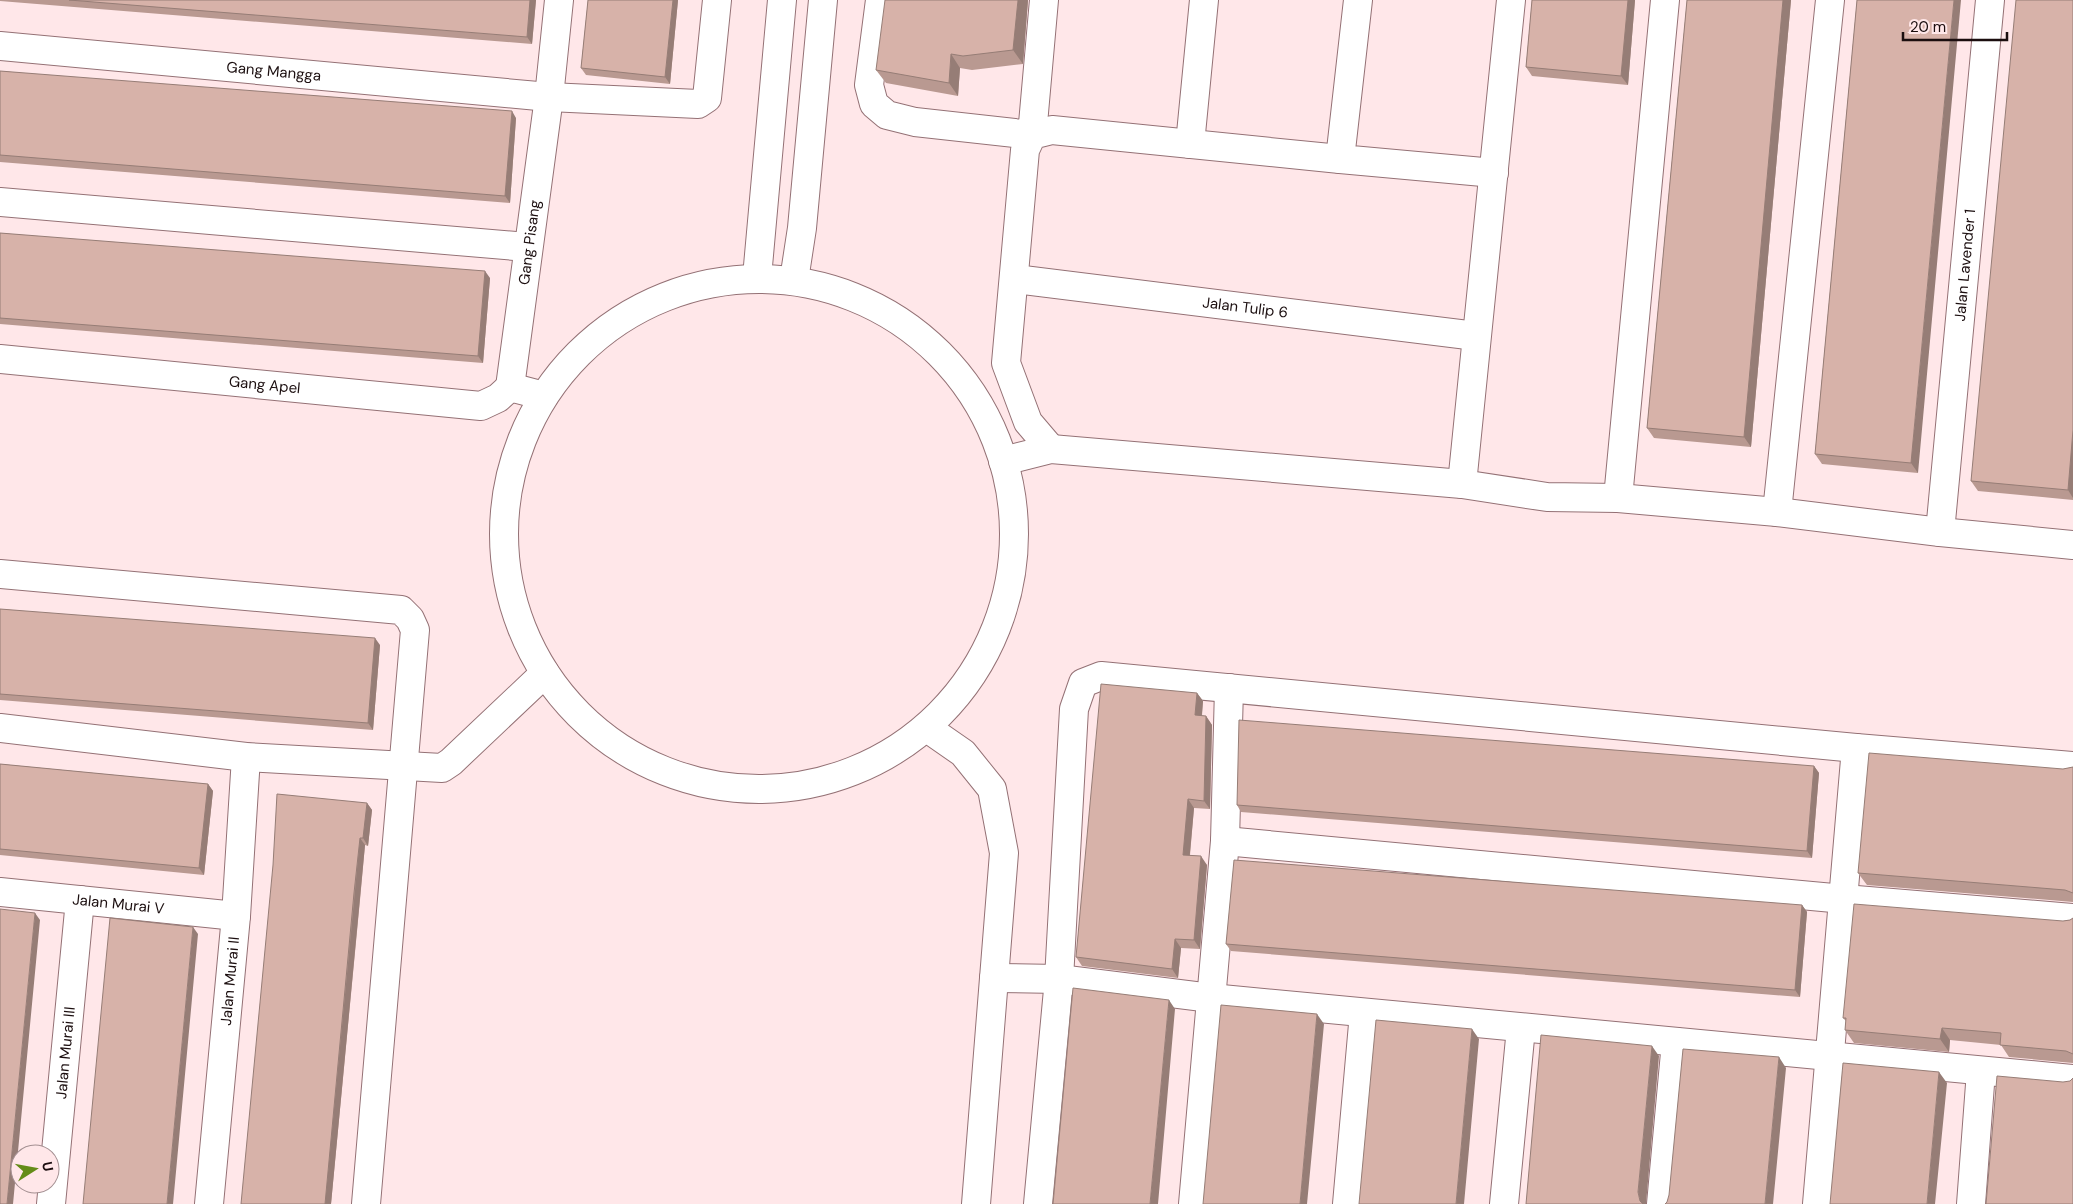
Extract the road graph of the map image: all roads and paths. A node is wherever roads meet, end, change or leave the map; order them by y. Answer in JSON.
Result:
{"nodes":[{"id":1,"x":559,"y":0,"type":"edge"},
{"id":2,"x":717,"y":0,"type":"edge"},
{"id":3,"x":782,"y":0,"type":"edge"},
{"id":4,"x":823,"y":0,"type":"edge"},
{"id":5,"x":880,"y":0,"type":"edge"},
{"id":6,"x":1044,"y":0,"type":"edge"},
{"id":7,"x":1204,"y":0,"type":"edge"},
{"id":8,"x":1358,"y":0,"type":"edge"},
{"id":9,"x":1511,"y":0,"type":"edge"},
{"id":10,"x":1665,"y":0,"type":"edge"},
{"id":11,"x":1830,"y":0,"type":"edge"},
{"id":12,"x":1990,"y":0,"type":"edge"},
{"id":13,"x":0,"y":46,"type":"edge"},
{"id":14,"x":548,"y":97,"type":"junction"},
{"id":15,"x":1032,"y":135,"type":"junction"},
{"id":16,"x":1190,"y":144,"type":"junction"},
{"id":17,"x":1340,"y":159,"type":"junction"},
{"id":18,"x":1494,"y":173,"type":"junction"},
{"id":19,"x":0,"y":202,"type":"edge"},
{"id":20,"x":528,"y":247,"type":"junction"},
{"id":21,"x":758,"y":277,"type":"junction"},
{"id":22,"x":1015,"y":279,"type":"junction"},
{"id":23,"x":794,"y":280,"type":"junction"},
{"id":24,"x":1476,"y":336,"type":"junction"},
{"id":25,"x":0,"y":359,"type":"edge"},
{"id":26,"x":526,"y":391,"type":"junction"},
{"id":27,"x":1051,"y":449,"type":"junction"},
{"id":28,"x":1003,"y":461,"type":"junction"},
{"id":29,"x":1462,"y":484,"type":"junction"},
{"id":30,"x":1618,"y":498,"type":"junction"},
{"id":31,"x":1777,"y":512,"type":"junction"},
{"id":32,"x":1940,"y":532,"type":"junction"},
{"id":33,"x":2073,"y":545,"type":"edge"},
{"id":34,"x":0,"y":574,"type":"edge"},
{"id":35,"x":545,"y":674,"type":"junction"},
{"id":36,"x":1229,"y":688,"type":"junction"},
{"id":37,"x":0,"y":728,"type":"edge"},
{"id":38,"x":927,"y":728,"type":"junction"},
{"id":39,"x":1856,"y":748,"type":"junction"},
{"id":40,"x":246,"y":757,"type":"junction"},
{"id":41,"x":403,"y":766,"type":"junction"},
{"id":42,"x":2073,"y":766,"type":"edge"},
{"id":43,"x":1226,"y":841,"type":"junction"},
{"id":44,"x":0,"y":892,"type":"edge"},
{"id":45,"x":1844,"y":899,"type":"junction"},
{"id":46,"x":80,"y":900,"type":"junction"},
{"id":47,"x":236,"y":916,"type":"junction"},
{"id":48,"x":2073,"y":918,"type":"edge"},
{"id":49,"x":994,"y":978,"type":"junction"},
{"id":50,"x":1059,"y":979,"type":"junction"},
{"id":51,"x":1211,"y":998,"type":"junction"},
{"id":52,"x":1364,"y":1013,"type":"junction"},
{"id":53,"x":1522,"y":1028,"type":"junction"},
{"id":54,"x":1676,"y":1042,"type":"junction"},
{"id":55,"x":1830,"y":1056,"type":"junction"},
{"id":56,"x":1981,"y":1071,"type":"junction"},
{"id":57,"x":2073,"y":1080,"type":"edge"},
{"id":58,"x":51,"y":1204,"type":"edge"},
{"id":59,"x":208,"y":1204,"type":"edge"},
{"id":60,"x":366,"y":1204,"type":"edge"},
{"id":61,"x":976,"y":1204,"type":"edge"},
{"id":62,"x":1038,"y":1204,"type":"edge"},
{"id":63,"x":1193,"y":1204,"type":"edge"},
{"id":64,"x":1347,"y":1204,"type":"edge"},
{"id":65,"x":1504,"y":1204,"type":"edge"},
{"id":66,"x":1661,"y":1204,"type":"edge"},
{"id":67,"x":1817,"y":1204,"type":"edge"},
{"id":68,"x":1971,"y":1204,"type":"edge"}],
"edges":[{"from":1,"to":14,"type":"street","name":"Gang Pisang"},
{"from":2,"to":14,"type":"street"},
{"from":3,"to":21,"type":"street"},
{"from":4,"to":23,"type":"street"},
{"from":5,"to":15,"type":"street"},
{"from":6,"to":15,"type":"street"},
{"from":7,"to":16,"type":"street"},
{"from":8,"to":17,"type":"street"},
{"from":9,"to":18,"type":"street"},
{"from":10,"to":30,"type":"street"},
{"from":11,"to":31,"type":"street"},
{"from":12,"to":32,"type":"street","name":"Jalan Lavender 1"},
{"from":13,"to":14,"type":"street","name":"Gang Mangga"},
{"from":14,"to":20,"type":"street","name":"Gang Pisang"},
{"from":15,"to":16,"type":"street"},
{"from":15,"to":22,"type":"street"},
{"from":16,"to":17,"type":"street"},
{"from":17,"to":18,"type":"street"},
{"from":18,"to":24,"type":"street"},
{"from":19,"to":20,"type":"street"},
{"from":20,"to":26,"type":"street","name":"Gang Pisang"},
{"from":21,"to":23,"type":"street"},
{"from":21,"to":26,"type":"street"},
{"from":22,"to":24,"type":"street","name":"Jalan Tulip 6"},
{"from":22,"to":27,"type":"street"},
{"from":23,"to":28,"type":"street"},
{"from":24,"to":29,"type":"street"},
{"from":25,"to":26,"type":"street","name":"Gang Apel"},
{"from":26,"to":35,"type":"street"},
{"from":27,"to":28,"type":"street"},
{"from":27,"to":29,"type":"street"},
{"from":28,"to":38,"type":"street"},
{"from":29,"to":30,"type":"street"},
{"from":30,"to":31,"type":"street"},
{"from":31,"to":32,"type":"street"},
{"from":32,"to":33,"type":"street"},
{"from":34,"to":41,"type":"street"},
{"from":35,"to":38,"type":"street"},
{"from":35,"to":41,"type":"street"},
{"from":36,"to":39,"type":"street"},
{"from":36,"to":43,"type":"street"},
{"from":36,"to":50,"type":"street"},
{"from":37,"to":40,"type":"street"},
{"from":38,"to":49,"type":"street"},
{"from":39,"to":42,"type":"street"},
{"from":39,"to":45,"type":"street"},
{"from":40,"to":41,"type":"street"},
{"from":40,"to":47,"type":"street","name":"Jalan Murai II"},
{"from":41,"to":60,"type":"street"},
{"from":43,"to":45,"type":"street"},
{"from":43,"to":51,"type":"street"},
{"from":44,"to":46,"type":"street","name":"Jalan Murai V"},
{"from":45,"to":48,"type":"street"},
{"from":45,"to":55,"type":"street"},
{"from":46,"to":47,"type":"street","name":"Jalan Murai V"},
{"from":46,"to":58,"type":"street","name":"Jalan Murai III"},
{"from":47,"to":59,"type":"street","name":"Jalan Murai II"},
{"from":49,"to":50,"type":"street"},
{"from":49,"to":61,"type":"street"},
{"from":50,"to":51,"type":"street"},
{"from":50,"to":62,"type":"street"},
{"from":51,"to":52,"type":"street"},
{"from":51,"to":63,"type":"street"},
{"from":52,"to":53,"type":"street"},
{"from":52,"to":64,"type":"street"},
{"from":53,"to":54,"type":"street"},
{"from":53,"to":65,"type":"street"},
{"from":54,"to":55,"type":"street"},
{"from":54,"to":66,"type":"street"},
{"from":55,"to":56,"type":"street"},
{"from":55,"to":67,"type":"street"},
{"from":56,"to":57,"type":"street"},
{"from":56,"to":68,"type":"street"}]}
